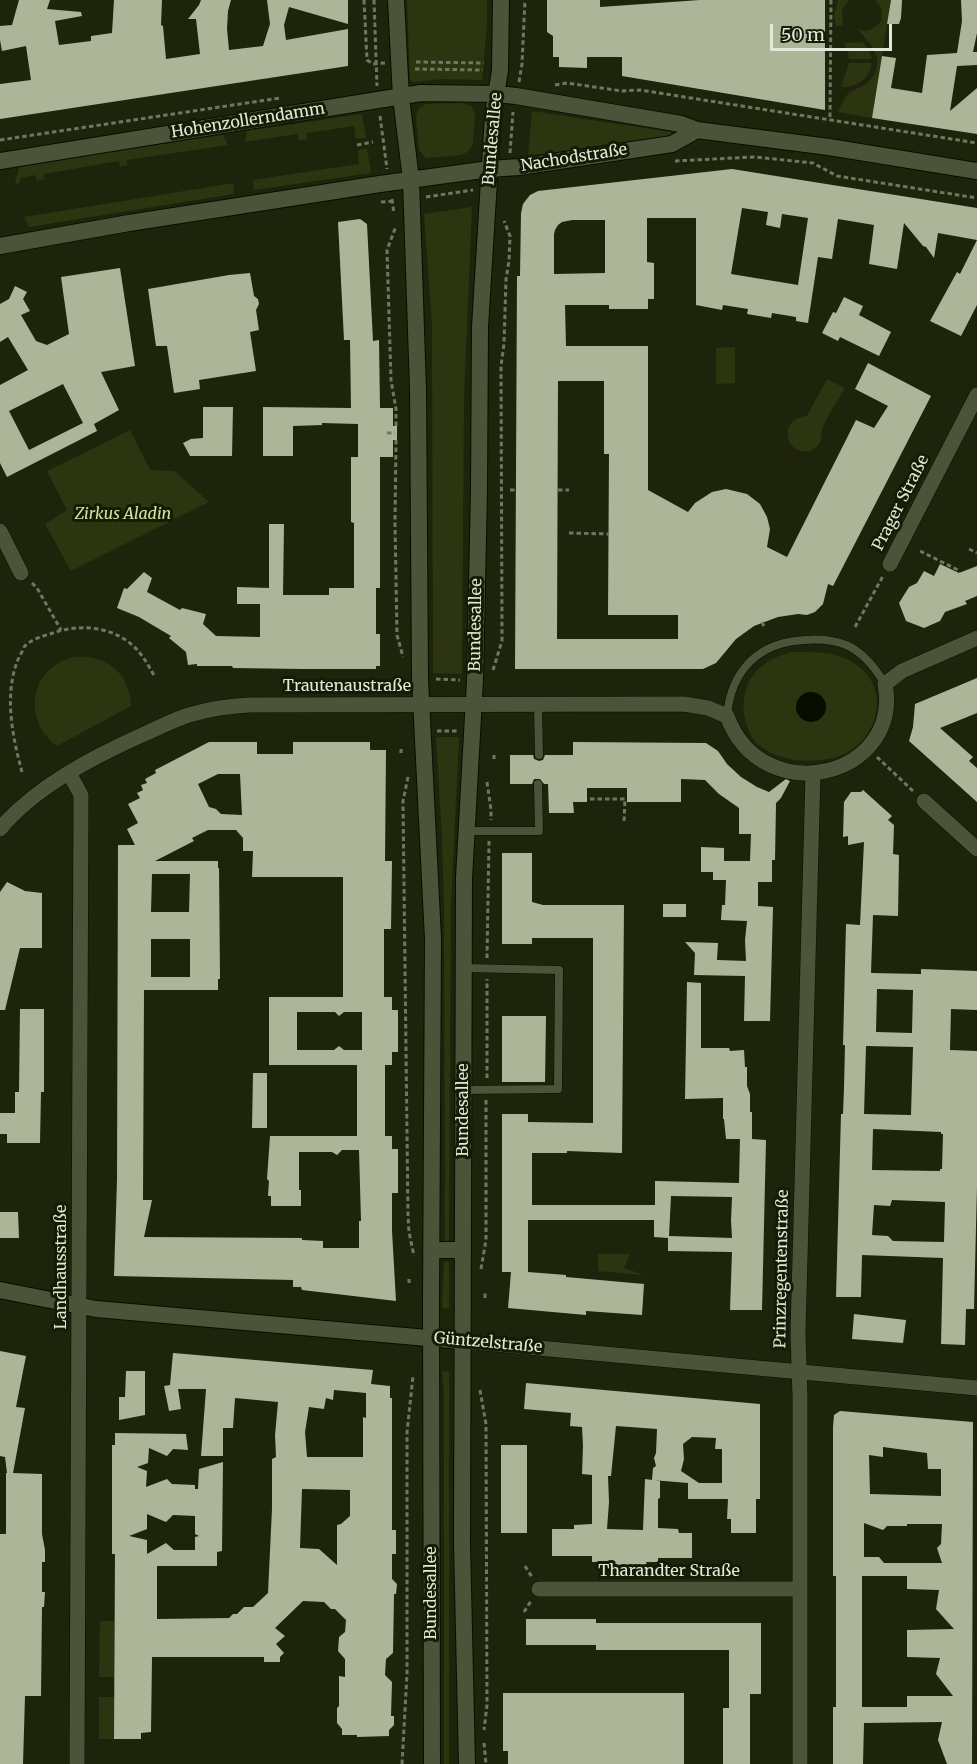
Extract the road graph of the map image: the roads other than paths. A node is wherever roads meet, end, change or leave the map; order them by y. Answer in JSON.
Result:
{"nodes":[{"id":1,"x":396,"y":0,"type":"edge"},
{"id":2,"x":501,"y":0,"type":"edge"},
{"id":3,"x":497,"y":94,"type":"junction"},
{"id":4,"x":400,"y":97,"type":"junction"},
{"id":5,"x":698,"y":130,"type":"junction"},
{"id":6,"x":0,"y":161,"type":"edge"},
{"id":7,"x":489,"y":169,"type":"junction"},
{"id":8,"x":977,"y":171,"type":"edge"},
{"id":9,"x":411,"y":180,"type":"junction"},
{"id":10,"x":0,"y":246,"type":"edge"},
{"id":11,"x":977,"y":395,"type":"edge"},
{"id":12,"x":0,"y":531,"type":"edge"},
{"id":13,"x":890,"y":564,"type":"road end"},
{"id":14,"x":21,"y":573,"type":"dead end"},
{"id":15,"x":977,"y":638,"type":"edge"},
{"id":16,"x":885,"y":684,"type":"junction"},
{"id":17,"x":422,"y":705,"type":"junction"},
{"id":18,"x":474,"y":705,"type":"junction"},
{"id":19,"x":538,"y":705,"type":"junction"},
{"id":20,"x":727,"y":716,"type":"junction"},
{"id":21,"x":539,"y":755,"type":"dead end"},
{"id":22,"x":69,"y":773,"type":"junction"},
{"id":23,"x":813,"y":774,"type":"junction"},
{"id":24,"x":538,"y":784,"type":"dead end"},
{"id":25,"x":924,"y":801,"type":"road end"},
{"id":26,"x":0,"y":829,"type":"edge"},
{"id":27,"x":466,"y":831,"type":"junction"},
{"id":28,"x":977,"y":849,"type":"edge"},
{"id":29,"x":464,"y":968,"type":"junction"},
{"id":30,"x":463,"y":1090,"type":"junction"},
{"id":31,"x":431,"y":1250,"type":"junction"},
{"id":32,"x":463,"y":1250,"type":"junction"},
{"id":33,"x":0,"y":1290,"type":"edge"},
{"id":34,"x":80,"y":1306,"type":"junction"},
{"id":35,"x":431,"y":1338,"type":"junction"},
{"id":36,"x":462,"y":1341,"type":"junction"},
{"id":37,"x":799,"y":1371,"type":"junction"},
{"id":38,"x":977,"y":1388,"type":"edge"},
{"id":39,"x":539,"y":1589,"type":"dead end"},
{"id":40,"x":800,"y":1589,"type":"junction"},
{"id":41,"x":466,"y":1760,"type":"edge"},
{"id":42,"x":431,"y":1762,"type":"edge"},
{"id":43,"x":77,"y":1764,"type":"edge"},
{"id":44,"x":800,"y":1764,"type":"edge"}],
"edges":[{"from":1,"to":4,"type":"main road","name":"Bundesallee"},
{"from":2,"to":3,"type":"main road","name":"Bundesallee"},
{"from":3,"to":4,"type":"main road","name":"Hohenzollerndamm"},
{"from":3,"to":5,"type":"main road"},
{"from":3,"to":7,"type":"main road","name":"Bundesallee"},
{"from":4,"to":6,"type":"main road","name":"Hohenzollerndamm"},
{"from":4,"to":9,"type":"main road","name":"Bundesallee"},
{"from":5,"to":7,"type":"main road","name":"Nachodstraße"},
{"from":5,"to":8,"type":"main road"},
{"from":7,"to":9,"type":"main road","name":"Nachodstraße"},
{"from":7,"to":18,"type":"main road","name":"Bundesallee"},
{"from":9,"to":10,"type":"main road"},
{"from":9,"to":17,"type":"main road","name":"Bundesallee"},
{"from":11,"to":13,"type":"street","name":"Prager Straße"},
{"from":12,"to":14,"type":"street"},
{"from":15,"to":16,"type":"street"},
{"from":16,"to":20,"type":"lane"},
{"from":16,"to":23,"type":"street"},
{"from":17,"to":18,"type":"street","name":"Trautenaustraße"},
{"from":17,"to":22,"type":"street","name":"Trautenaustraße"},
{"from":17,"to":31,"type":"main road","name":"Bundesallee"},
{"from":18,"to":19,"type":"street","name":"Trautenaustraße"},
{"from":18,"to":27,"type":"main road","name":"Bundesallee"},
{"from":19,"to":20,"type":"street","name":"Trautenaustraße"},
{"from":19,"to":21,"type":"lane"},
{"from":20,"to":23,"type":"street"},
{"from":22,"to":26,"type":"street","name":"Trautenaustraße"},
{"from":22,"to":34,"type":"street","name":"Landhausstraße"},
{"from":23,"to":37,"type":"street","name":"Prinzregentenstraße"},
{"from":24,"to":27,"type":"lane"},
{"from":25,"to":28,"type":"street"},
{"from":27,"to":29,"type":"main road","name":"Bundesallee"},
{"from":29,"to":30,"type":"main road","name":"Bundesallee"},
{"from":29,"to":30,"type":"lane"},
{"from":30,"to":32,"type":"main road","name":"Bundesallee"},
{"from":31,"to":32,"type":"main road"},
{"from":31,"to":35,"type":"main road","name":"Bundesallee"},
{"from":32,"to":36,"type":"main road","name":"Bundesallee"},
{"from":33,"to":34,"type":"main road","name":"Güntzelstraße"},
{"from":34,"to":35,"type":"main road","name":"Güntzelstraße"},
{"from":34,"to":43,"type":"street","name":"Landhausstraße"},
{"from":35,"to":36,"type":"main road","name":"Güntzelstraße"},
{"from":35,"to":42,"type":"main road","name":"Bundesallee"},
{"from":36,"to":37,"type":"street","name":"Güntzelstraße"},
{"from":36,"to":41,"type":"main road","name":"Bundesallee"},
{"from":37,"to":38,"type":"street","name":"Güntzelstraße"},
{"from":37,"to":40,"type":"street","name":"Prinzregentenstraße"},
{"from":39,"to":40,"type":"street","name":"Tharandter Straße"},
{"from":40,"to":44,"type":"street","name":"Prinzregentenstraße"}]}
